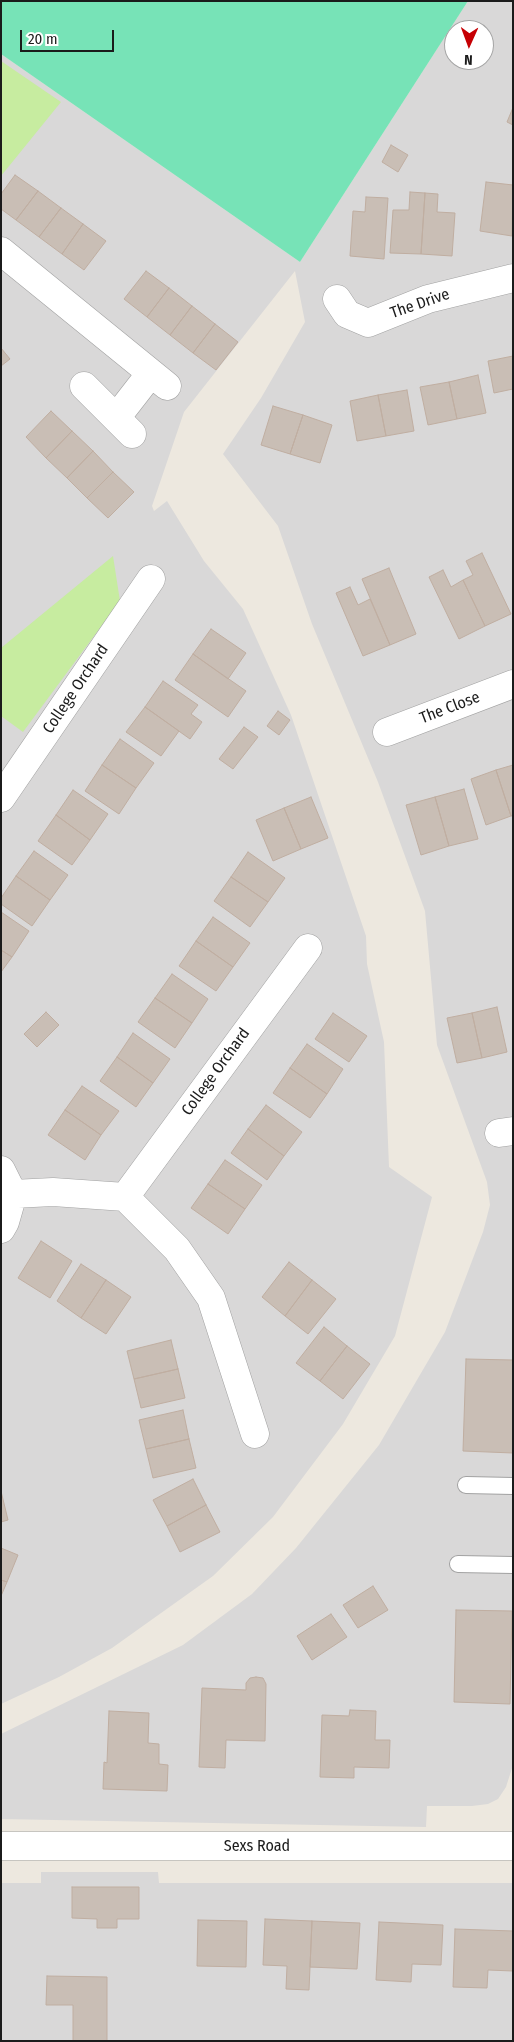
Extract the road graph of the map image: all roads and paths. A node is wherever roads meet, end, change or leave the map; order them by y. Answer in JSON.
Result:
{"nodes":[{"id":1,"x":1,"y":251,"type":"edge"},
{"id":2,"x":513,"y":278,"type":"edge"},
{"id":3,"x":338,"y":299,"type":"dead end"},
{"id":4,"x":84,"y":386,"type":"dead end"},
{"id":5,"x":151,"y":579,"type":"dead end"},
{"id":6,"x":513,"y":684,"type":"edge"},
{"id":7,"x":387,"y":732,"type":"dead end"},
{"id":8,"x":1,"y":798,"type":"edge"},
{"id":9,"x":308,"y":948,"type":"dead end"},
{"id":10,"x":7,"y":1182,"type":"edge"},
{"id":11,"x":124,"y":1197,"type":"junction"},
{"id":12,"x":1,"y":1229,"type":"edge"},
{"id":13,"x":255,"y":1434,"type":"dead end"},
{"id":14,"x":466,"y":1485,"type":"dead end"},
{"id":15,"x":513,"y":1486,"type":"edge"},
{"id":16,"x":458,"y":1564,"type":"dead end"},
{"id":17,"x":513,"y":1564,"type":"edge"},
{"id":18,"x":1,"y":1846,"type":"edge"},
{"id":19,"x":513,"y":1846,"type":"edge"}],
"edges":[{"from":1,"to":4,"type":"street"},
{"from":2,"to":3,"type":"street","name":"The Drive"},
{"from":5,"to":8,"type":"street","name":"College Orchard"},
{"from":6,"to":7,"type":"street","name":"The Close"},
{"from":9,"to":11,"type":"street","name":"College Orchard"},
{"from":10,"to":11,"type":"street"},
{"from":10,"to":12,"type":"street"},
{"from":11,"to":13,"type":"street"},
{"from":14,"to":15,"type":"lane"},
{"from":16,"to":17,"type":"lane"},
{"from":18,"to":19,"type":"street","name":"Sexs Road"}]}
